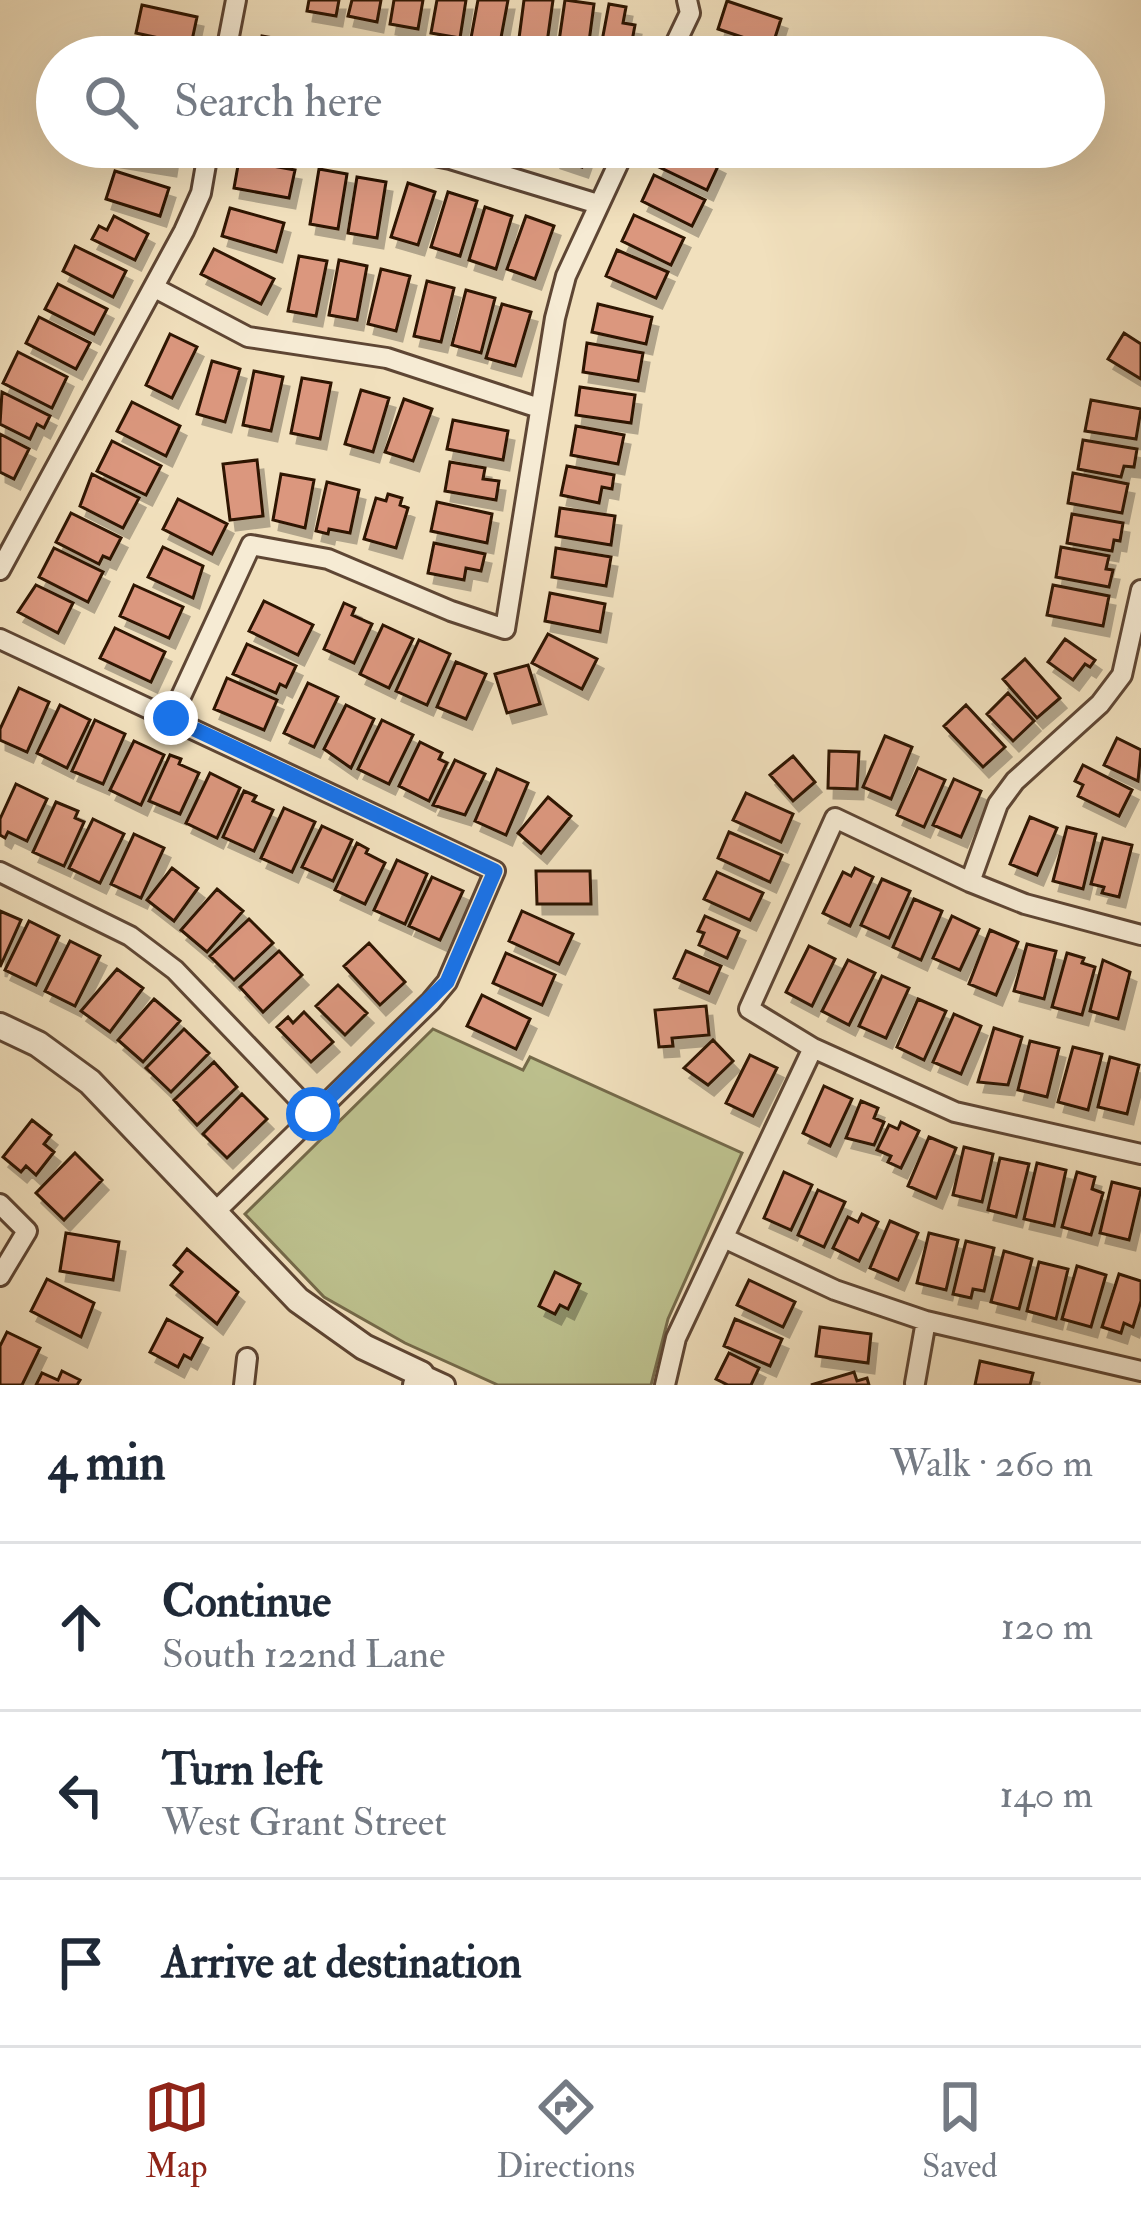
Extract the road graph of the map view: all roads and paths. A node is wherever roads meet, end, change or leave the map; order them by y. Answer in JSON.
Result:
{"nodes":[{"id":1,"x":236,"y":0,"type":"edge"},
{"id":2,"x":687,"y":0,"type":"edge"},
{"id":3,"x":229,"y":36,"type":"edge"},
{"id":4,"x":679,"y":36,"type":"edge"},
{"id":5,"x":205,"y":168,"type":"edge"},
{"id":6,"x":482,"y":168,"type":"edge"},
{"id":7,"x":616,"y":168,"type":"edge"},
{"id":8,"x":598,"y":204,"type":"junction"},
{"id":9,"x":155,"y":288,"type":"junction"},
{"id":10,"x":539,"y":408,"type":"junction"},
{"id":11,"x":0,"y":570,"type":"edge"},
{"id":12,"x":1141,"y":590,"type":"edge"},
{"id":13,"x":0,"y":639,"type":"edge"},
{"id":14,"x":171,"y":718,"type":"junction"},
{"id":15,"x":0,"y":872,"type":"edge"},
{"id":16,"x":970,"y":882,"type":"junction"},
{"id":17,"x":1141,"y":935,"type":"edge"},
{"id":18,"x":0,"y":1026,"type":"edge"},
{"id":19,"x":813,"y":1048,"type":"junction"},
{"id":20,"x":313,"y":1114,"type":"junction"},
{"id":21,"x":1141,"y":1154,"type":"edge"},
{"id":22,"x":0,"y":1204,"type":"edge"},
{"id":23,"x":214,"y":1213,"type":"junction"},
{"id":24,"x":724,"y":1238,"type":"junction"},
{"id":25,"x":0,"y":1276,"type":"edge"},
{"id":26,"x":926,"y":1321,"type":"junction"},
{"id":27,"x":247,"y":1358,"type":"dead end"},
{"id":28,"x":1141,"y":1371,"type":"edge"},
{"id":29,"x":418,"y":1379,"type":"edge"},
{"id":30,"x":915,"y":1384,"type":"edge"},
{"id":31,"x":244,"y":1385,"type":"edge"},
{"id":32,"x":445,"y":1385,"type":"edge"},
{"id":33,"x":665,"y":1385,"type":"edge"}],
"edges":[{"from":1,"to":3,"type":"street"},
{"from":2,"to":4,"type":"street"},
{"from":5,"to":9,"type":"street"},
{"from":6,"to":8,"type":"street"},
{"from":7,"to":8,"type":"street"},
{"from":8,"to":10,"type":"street"},
{"from":9,"to":10,"type":"street"},
{"from":9,"to":11,"type":"street"},
{"from":10,"to":14,"type":"street"},
{"from":12,"to":16,"type":"street"},
{"from":13,"to":14,"type":"street"},
{"from":14,"to":20,"type":"street"},
{"from":15,"to":20,"type":"street"},
{"from":16,"to":17,"type":"street"},
{"from":16,"to":19,"type":"street"},
{"from":18,"to":23,"type":"street"},
{"from":19,"to":21,"type":"street"},
{"from":19,"to":24,"type":"street"},
{"from":20,"to":23,"type":"street"},
{"from":22,"to":25,"type":"street"},
{"from":23,"to":29,"type":"street"},
{"from":24,"to":26,"type":"street"},
{"from":24,"to":33,"type":"street"},
{"from":26,"to":28,"type":"street"},
{"from":26,"to":30,"type":"street"},
{"from":27,"to":31,"type":"street"},
{"from":29,"to":32,"type":"street"}]}
